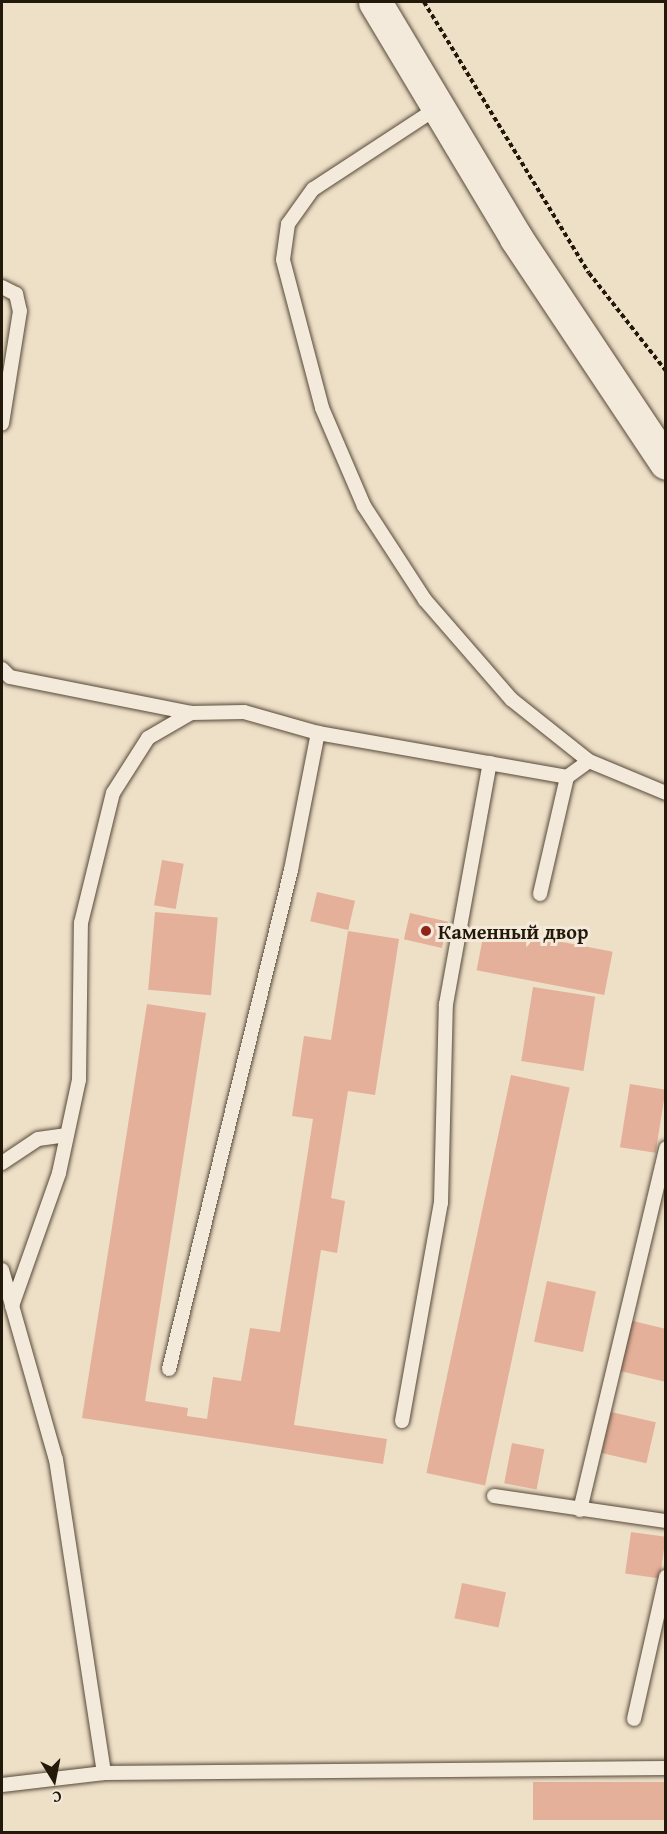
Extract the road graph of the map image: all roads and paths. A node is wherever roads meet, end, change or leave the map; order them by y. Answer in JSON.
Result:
{"nodes":[{"id":1,"x":375,"y":2,"type":"edge"},
{"id":2,"x":424,"y":2,"type":"edge"},
{"id":3,"x":437,"y":108,"type":"junction"},
{"id":4,"x":2,"y":287,"type":"edge"},
{"id":5,"x":666,"y":371,"type":"edge"},
{"id":6,"x":2,"y":424,"type":"edge"},
{"id":7,"x":666,"y":463,"type":"edge"},
{"id":8,"x":2,"y":669,"type":"edge"},
{"id":9,"x":191,"y":713,"type":"junction"},
{"id":10,"x":318,"y":733,"type":"junction"},
{"id":11,"x":589,"y":761,"type":"junction"},
{"id":12,"x":490,"y":763,"type":"junction"},
{"id":13,"x":567,"y":777,"type":"junction"},
{"id":14,"x":666,"y":792,"type":"edge"},
{"id":15,"x":540,"y":894,"type":"dead end"},
{"id":16,"x":67,"y":1135,"type":"junction"},
{"id":17,"x":666,"y":1148,"type":"edge"},
{"id":18,"x":2,"y":1163,"type":"edge"},
{"id":19,"x":2,"y":1270,"type":"edge"},
{"id":20,"x":12,"y":1306,"type":"junction"},
{"id":21,"x":169,"y":1369,"type":"dead end"},
{"id":22,"x":402,"y":1421,"type":"dead end"},
{"id":23,"x":494,"y":1496,"type":"dead end"},
{"id":24,"x":580,"y":1510,"type":"junction"},
{"id":25,"x":666,"y":1521,"type":"edge"},
{"id":26,"x":666,"y":1577,"type":"edge"},
{"id":27,"x":634,"y":1719,"type":"dead end"},
{"id":28,"x":666,"y":1768,"type":"edge"},
{"id":29,"x":104,"y":1773,"type":"junction"},
{"id":30,"x":2,"y":1785,"type":"edge"}],
"edges":[{"from":1,"to":3,"type":"street"},
{"from":2,"to":5,"type":"path"},
{"from":3,"to":7,"type":"street"},
{"from":3,"to":11,"type":"lane"},
{"from":4,"to":6,"type":"lane"},
{"from":8,"to":9,"type":"lane"},
{"from":9,"to":10,"type":"lane"},
{"from":9,"to":16,"type":"lane"},
{"from":10,"to":12,"type":"lane"},
{"from":10,"to":21,"type":"lane"},
{"from":11,"to":13,"type":"lane"},
{"from":11,"to":14,"type":"lane"},
{"from":12,"to":13,"type":"lane"},
{"from":12,"to":22,"type":"lane"},
{"from":13,"to":15,"type":"lane"},
{"from":16,"to":18,"type":"lane"},
{"from":16,"to":20,"type":"lane"},
{"from":17,"to":24,"type":"lane"},
{"from":19,"to":20,"type":"lane"},
{"from":20,"to":29,"type":"lane"},
{"from":23,"to":24,"type":"lane"},
{"from":24,"to":25,"type":"lane"},
{"from":26,"to":27,"type":"lane"},
{"from":28,"to":29,"type":"lane"},
{"from":29,"to":30,"type":"lane"}]}
